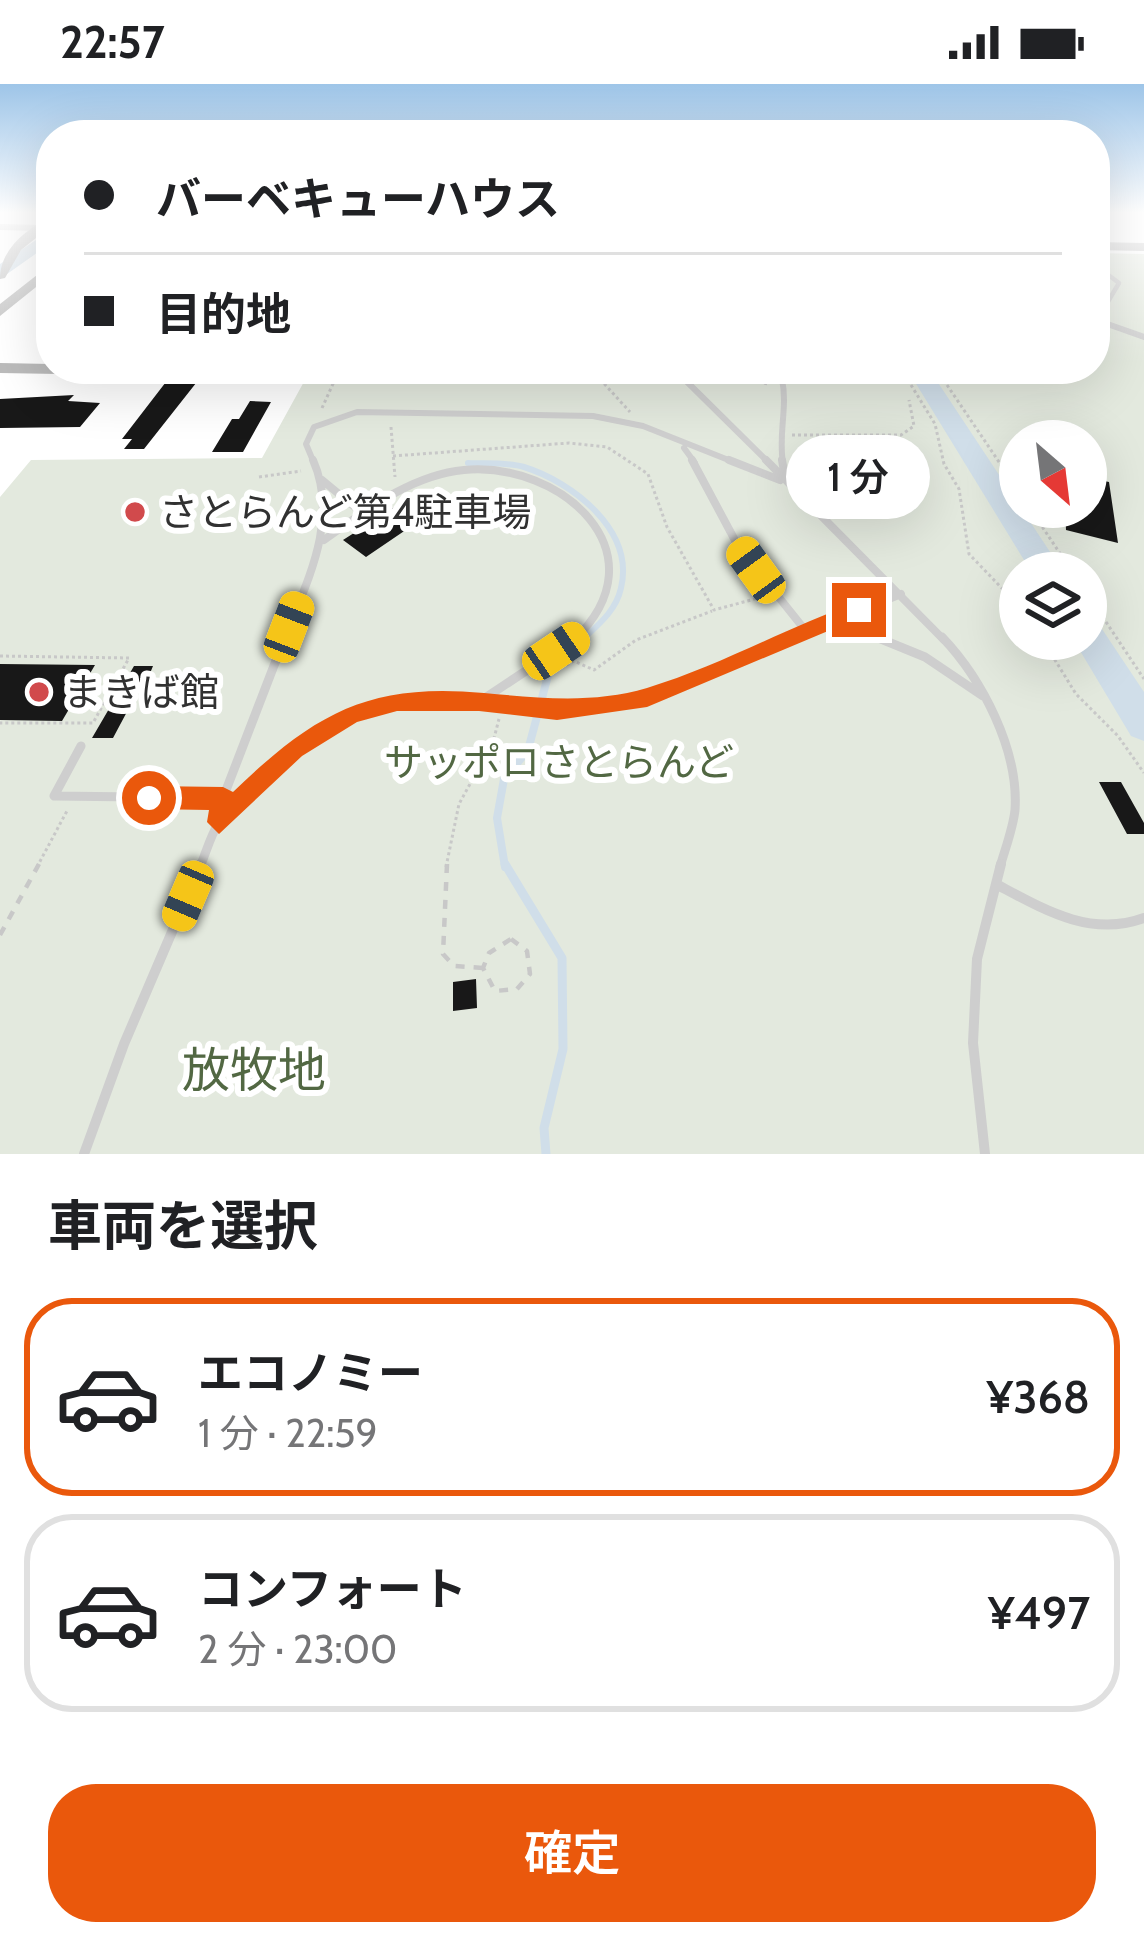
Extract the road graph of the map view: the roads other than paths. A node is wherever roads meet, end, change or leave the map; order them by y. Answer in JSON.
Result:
{"nodes":[{"id":1,"x":36,"y":281,"type":"edge"},
{"id":2,"x":0,"y":312,"type":"edge"},
{"id":3,"x":1110,"y":325,"type":"edge"},
{"id":4,"x":1144,"y":338,"type":"edge"},
{"id":5,"x":0,"y":368,"type":"edge"},
{"id":6,"x":36,"y":369,"type":"edge"},
{"id":7,"x":689,"y":384,"type":"edge"},
{"id":8,"x":783,"y":384,"type":"edge"},
{"id":9,"x":682,"y":446,"type":"junction"},
{"id":10,"x":322,"y":480,"type":"junction"},
{"id":11,"x":786,"y":482,"type":"junction"},
{"id":12,"x":362,"y":513,"type":"junction"},
{"id":13,"x":322,"y":541,"type":"junction"},
{"id":14,"x":901,"y":594,"type":"junction"},
{"id":15,"x":817,"y":626,"type":"junction"},
{"id":16,"x":805,"y":631,"type":"junction"},
{"id":17,"x":479,"y":701,"type":"junction"},
{"id":18,"x":989,"y":701,"type":"junction"},
{"id":19,"x":81,"y":746,"type":"dead end"},
{"id":20,"x":223,"y":798,"type":"junction"},
{"id":21,"x":219,"y":822,"type":"junction"},
{"id":22,"x":996,"y":884,"type":"junction"},
{"id":23,"x":1144,"y":918,"type":"edge"},
{"id":24,"x":83,"y":1154,"type":"edge"},
{"id":25,"x":986,"y":1154,"type":"edge"}],
"edges":[{"from":1,"to":2,"type":"street"},
{"from":3,"to":4,"type":"lane"},
{"from":5,"to":6,"type":"street"},
{"from":7,"to":11,"type":"lane"},
{"from":8,"to":11,"type":"lane"},
{"from":9,"to":10,"type":"lane"},
{"from":9,"to":11,"type":"lane"},
{"from":9,"to":16,"type":"lane"},
{"from":10,"to":12,"type":"lane"},
{"from":10,"to":13,"type":"lane"},
{"from":11,"to":14,"type":"lane"},
{"from":12,"to":13,"type":"lane"},
{"from":12,"to":17,"type":"lane"},
{"from":13,"to":20,"type":"lane"},
{"from":14,"to":15,"type":"lane"},
{"from":14,"to":18,"type":"lane"},
{"from":15,"to":16,"type":"lane"},
{"from":15,"to":18,"type":"lane"},
{"from":16,"to":17,"type":"lane"},
{"from":17,"to":21,"type":"lane"},
{"from":18,"to":22,"type":"lane"},
{"from":19,"to":20,"type":"lane"},
{"from":20,"to":21,"type":"lane"},
{"from":21,"to":24,"type":"lane"},
{"from":22,"to":23,"type":"lane"},
{"from":22,"to":25,"type":"lane"}]}
